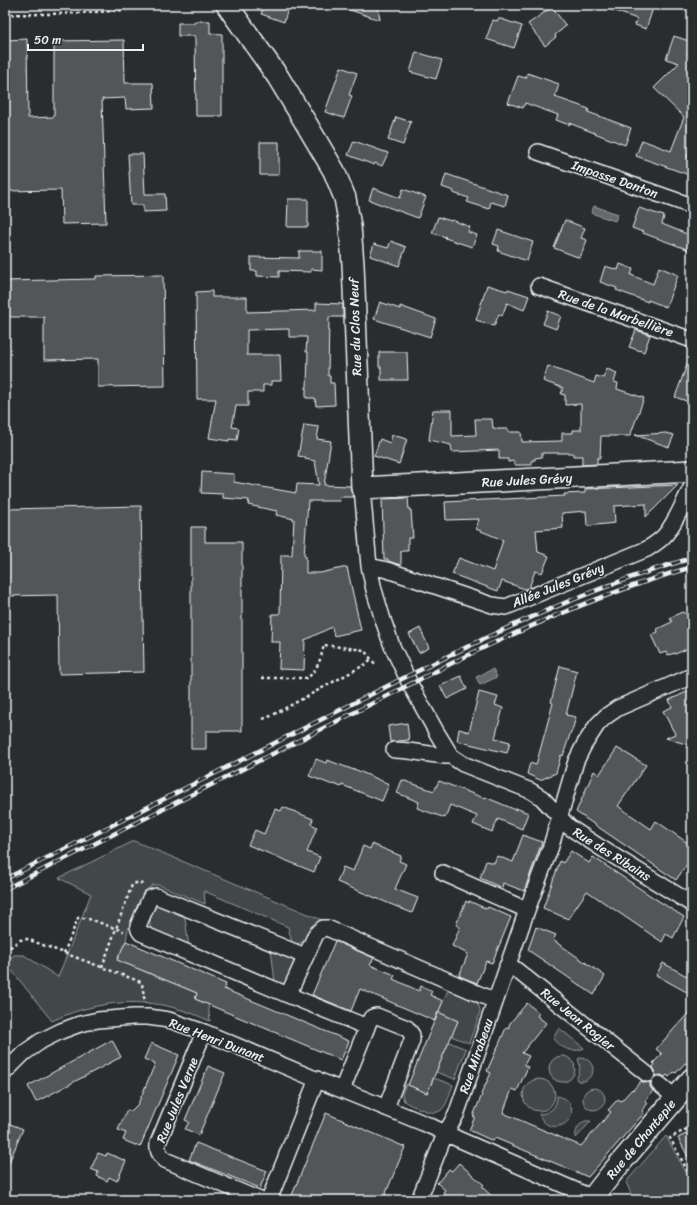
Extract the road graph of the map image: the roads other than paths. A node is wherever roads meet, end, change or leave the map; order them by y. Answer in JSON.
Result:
{"nodes":[{"id":1,"x":227,"y":5,"type":"edge"},
{"id":2,"x":538,"y":152,"type":"dead end"},
{"id":3,"x":692,"y":206,"type":"edge"},
{"id":4,"x":540,"y":286,"type":"dead end"},
{"id":5,"x":692,"y":340,"type":"edge"},
{"id":6,"x":692,"y":471,"type":"edge"},
{"id":7,"x":692,"y":486,"type":"edge"},
{"id":8,"x":362,"y":488,"type":"junction"},
{"id":9,"x":369,"y":566,"type":"junction"},
{"id":10,"x":407,"y":676,"type":"joint"},
{"id":11,"x":692,"y":676,"type":"edge"},
{"id":12,"x":394,"y":750,"type":"dead end"},
{"id":13,"x":451,"y":756,"type":"junction"},
{"id":14,"x":559,"y":816,"type":"junction"},
{"id":15,"x":442,"y":873,"type":"dead end"},
{"id":16,"x":692,"y":904,"type":"edge"},
{"id":17,"x":527,"y":910,"type":"junction"},
{"id":18,"x":305,"y":956,"type":"junction"},
{"id":19,"x":507,"y":966,"type":"junction"},
{"id":20,"x":288,"y":995,"type":"junction"},
{"id":21,"x":495,"y":1000,"type":"junction"},
{"id":22,"x":367,"y":1027,"type":"junction"},
{"id":23,"x":204,"y":1032,"type":"junction"},
{"id":24,"x":5,"y":1072,"type":"edge"},
{"id":25,"x":647,"y":1074,"type":"dead end"},
{"id":26,"x":692,"y":1079,"type":"edge"},
{"id":27,"x":317,"y":1080,"type":"junction"},
{"id":28,"x":659,"y":1084,"type":"dead end"},
{"id":29,"x":342,"y":1090,"type":"junction"},
{"id":30,"x":676,"y":1098,"type":"junction"},
{"id":31,"x":386,"y":1108,"type":"junction"},
{"id":32,"x":445,"y":1134,"type":"junction"},
{"id":33,"x":596,"y":1199,"type":"edge"},
{"id":34,"x":260,"y":1200,"type":"edge"},
{"id":35,"x":269,"y":1200,"type":"edge"},
{"id":36,"x":419,"y":1200,"type":"edge"}],
"edges":[{"from":1,"to":8,"type":"street","name":"Rue du Clos Neuf"},
{"from":2,"to":3,"type":"street","name":"Impasse Danton"},
{"from":4,"to":5,"type":"street","name":"Rue de la Marbellière"},
{"from":6,"to":8,"type":"street","name":"Rue Jules Grévy"},
{"from":7,"to":9,"type":"street","name":"Allée Jules Grévy"},
{"from":8,"to":9,"type":"street","name":"Rue du Clos Neuf"},
{"from":9,"to":10,"type":"street","name":"Rue du Clos Neuf"},
{"from":10,"to":13,"type":"street","name":"Rue des Ribains"},
{"from":11,"to":14,"type":"street","name":"Rue Mirabeau"},
{"from":12,"to":13,"type":"street","name":"Rue des Ribains"},
{"from":13,"to":14,"type":"street","name":"Rue des Ribains"},
{"from":14,"to":16,"type":"street","name":"Rue des Ribains"},
{"from":14,"to":17,"type":"street","name":"Rue Mirabeau"},
{"from":15,"to":17,"type":"street"},
{"from":17,"to":19,"type":"street","name":"Rue Mirabeau"},
{"from":18,"to":20,"type":"street"},
{"from":18,"to":20,"type":"street"},
{"from":18,"to":21,"type":"street"},
{"from":19,"to":21,"type":"street","name":"Rue Mirabeau"},
{"from":19,"to":25,"type":"street","name":"Rue Jean Rogier"},
{"from":20,"to":22,"type":"street"},
{"from":21,"to":32,"type":"street","name":"Rue Mirabeau"},
{"from":22,"to":29,"type":"street"},
{"from":22,"to":31,"type":"street"},
{"from":23,"to":24,"type":"street","name":"Rue Henri Dunant"},
{"from":23,"to":27,"type":"street","name":"Rue Henri Dunant"},
{"from":23,"to":34,"type":"street","name":"Rue Jules Verne"},
{"from":26,"to":30,"type":"street","name":"Rue de Chantepie"},
{"from":27,"to":29,"type":"street","name":"Rue Henri Dunant"},
{"from":27,"to":35,"type":"street"},
{"from":28,"to":30,"type":"street"},
{"from":29,"to":31,"type":"street","name":"Rue Henri Dunant"},
{"from":30,"to":33,"type":"street","name":"Rue de Chantepie"},
{"from":31,"to":32,"type":"street","name":"Rue Henri Dunant"},
{"from":32,"to":33,"type":"street","name":"Rue Henri Dunant"},
{"from":32,"to":36,"type":"street","name":"Rue Mirabeau"}]}
